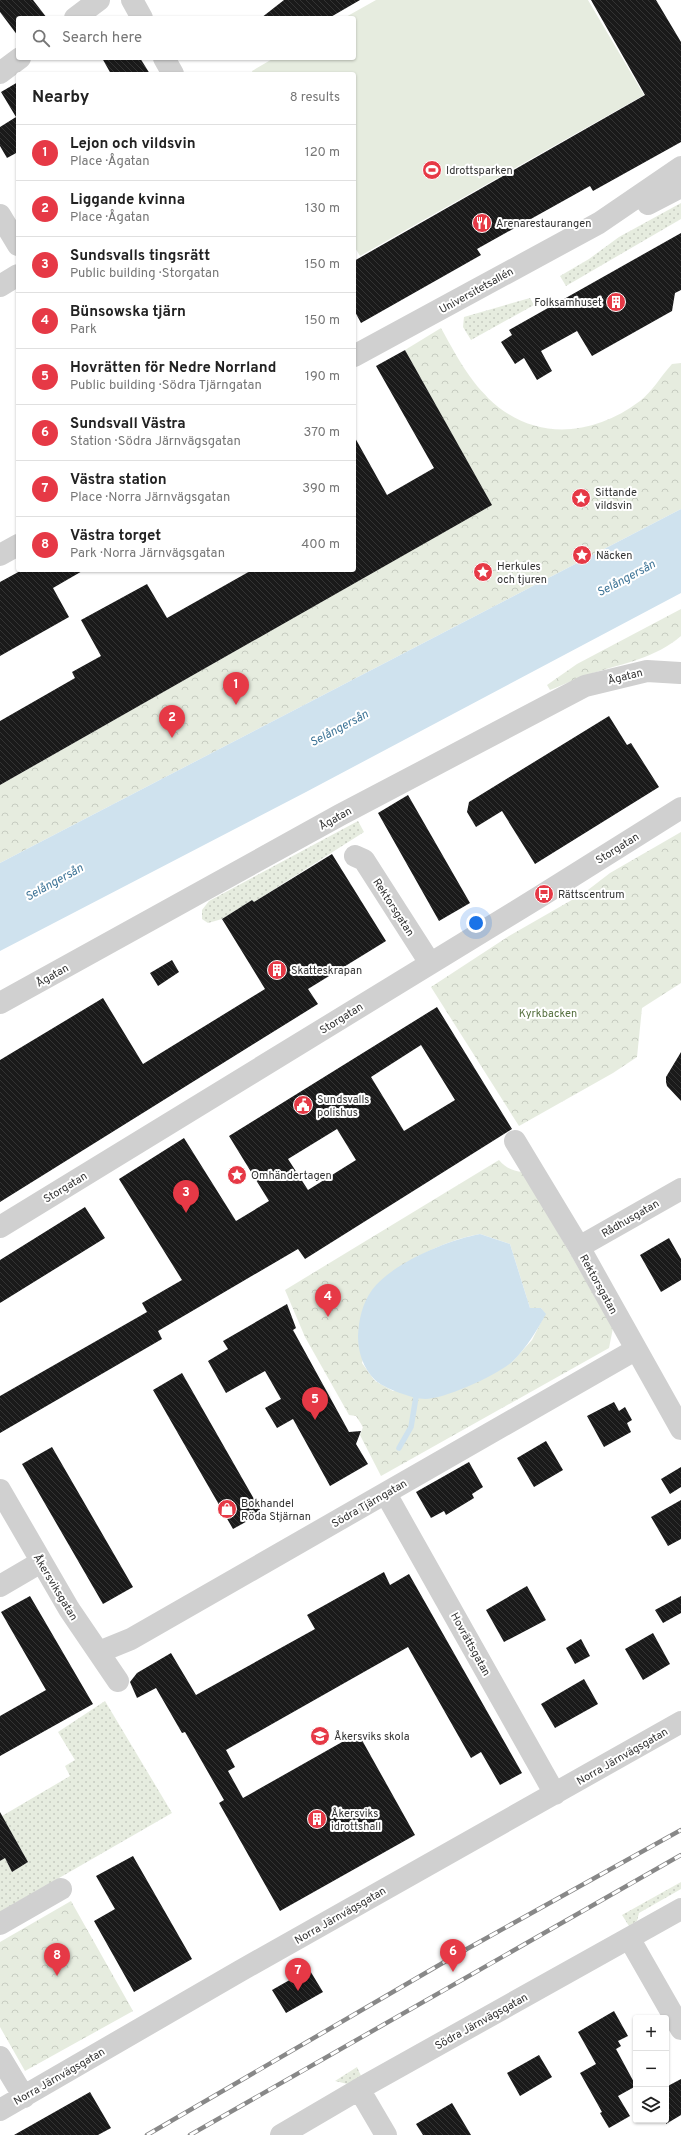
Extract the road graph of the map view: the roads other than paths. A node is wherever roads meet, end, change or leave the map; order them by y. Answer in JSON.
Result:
{"nodes":[{"id":1,"x":99,"y":0,"type":"edge"},
{"id":2,"x":132,"y":0,"type":"edge"},
{"id":3,"x":78,"y":16,"type":"edge"},
{"id":4,"x":141,"y":16,"type":"edge"},
{"id":5,"x":17,"y":60,"type":"edge"},
{"id":6,"x":165,"y":60,"type":"edge"},
{"id":7,"x":172,"y":72,"type":"edge"},
{"id":8,"x":0,"y":73,"type":"edge"},
{"id":9,"x":681,"y":167,"type":"edge"},
{"id":10,"x":681,"y":187,"type":"edge"},
{"id":11,"x":0,"y":215,"type":"edge"},
{"id":12,"x":599,"y":223,"type":"junction"},
{"id":13,"x":16,"y":242,"type":"edge"},
{"id":14,"x":16,"y":276,"type":"edge"},
{"id":15,"x":0,"y":286,"type":"edge"},
{"id":16,"x":356,"y":355,"type":"edge"},
{"id":17,"x":16,"y":546,"type":"edge"},
{"id":18,"x":0,"y":555,"type":"edge"},
{"id":19,"x":681,"y":673,"type":"edge"},
{"id":20,"x":681,"y":808,"type":"edge"},
{"id":21,"x":355,"y":856,"type":"dead end"},
{"id":22,"x":430,"y":963,"type":"junction"},
{"id":23,"x":0,"y":1003,"type":"edge"},
{"id":24,"x":515,"y":1141,"type":"dead end"},
{"id":25,"x":681,"y":1188,"type":"edge"},
{"id":26,"x":0,"y":1227,"type":"edge"},
{"id":27,"x":579,"y":1247,"type":"junction"},
{"id":28,"x":635,"y":1350,"type":"junction"},
{"id":29,"x":681,"y":1429,"type":"edge"},
{"id":30,"x":0,"y":1490,"type":"edge"},
{"id":31,"x":386,"y":1494,"type":"junction"},
{"id":32,"x":40,"y":1562,"type":"junction"},
{"id":33,"x":0,"y":1586,"type":"edge"},
{"id":34,"x":100,"y":1652,"type":"junction"},
{"id":35,"x":118,"y":1681,"type":"dead end"},
{"id":36,"x":681,"y":1722,"type":"edge"},
{"id":37,"x":555,"y":1794,"type":"junction"},
{"id":38,"x":61,"y":1889,"type":"dead end"},
{"id":39,"x":681,"y":1909,"type":"edge"},
{"id":40,"x":0,"y":1924,"type":"edge"},
{"id":41,"x":629,"y":1938,"type":"junction"},
{"id":42,"x":681,"y":2029,"type":"edge"},
{"id":43,"x":0,"y":2057,"type":"edge"},
{"id":44,"x":359,"y":2089,"type":"junction"},
{"id":45,"x":24,"y":2097,"type":"junction"},
{"id":46,"x":0,"y":2110,"type":"edge"},
{"id":47,"x":281,"y":2135,"type":"edge"},
{"id":48,"x":386,"y":2135,"type":"edge"}],
"edges":[{"from":1,"to":3,"type":"street"},
{"from":2,"to":4,"type":"street"},
{"from":5,"to":8,"type":"street"},
{"from":6,"to":7,"type":"street"},
{"from":9,"to":12,"type":"street","name":"Universitetsallén"},
{"from":10,"to":12,"type":"street","name":"Universitetsallén"},
{"from":11,"to":13,"type":"street"},
{"from":12,"to":16,"type":"street","name":"Universitetsallén"},
{"from":14,"to":15,"type":"street"},
{"from":17,"to":18,"type":"street"},
{"from":19,"to":23,"type":"street","name":"Ågatan"},
{"from":20,"to":22,"type":"street","name":"Storgatan"},
{"from":21,"to":22,"type":"street","name":"Rektorsgatan"},
{"from":22,"to":26,"type":"street","name":"Storgatan"},
{"from":24,"to":27,"type":"street","name":"Rektorsgatan"},
{"from":25,"to":27,"type":"street","name":"Rådhusgatan"},
{"from":27,"to":28,"type":"street","name":"Rektorsgatan"},
{"from":28,"to":29,"type":"street","name":"Rektorsgatan"},
{"from":28,"to":31,"type":"street","name":"Södra Tjärngatan"},
{"from":30,"to":32,"type":"street","name":"Åkersviksgatan"},
{"from":31,"to":34,"type":"street","name":"Södra Tjärngatan"},
{"from":31,"to":37,"type":"street","name":"Hovrättsgatan"},
{"from":32,"to":33,"type":"street"},
{"from":32,"to":34,"type":"street","name":"Åkersviksgatan"},
{"from":34,"to":35,"type":"street","name":"Åkersviksgatan"},
{"from":36,"to":37,"type":"street","name":"Norra Järnvägsgatan"},
{"from":37,"to":45,"type":"street","name":"Norra Järnvägsgatan"},
{"from":38,"to":40,"type":"street"},
{"from":39,"to":41,"type":"street","name":"Södra Järnvägsgatan"},
{"from":41,"to":42,"type":"street"},
{"from":41,"to":44,"type":"street","name":"Södra Järnvägsgatan"},
{"from":43,"to":45,"type":"street"},
{"from":44,"to":47,"type":"street","name":"Södra Järnvägsgatan"},
{"from":44,"to":48,"type":"street"},
{"from":45,"to":46,"type":"street","name":"Norra Järnvägsgatan"}]}
